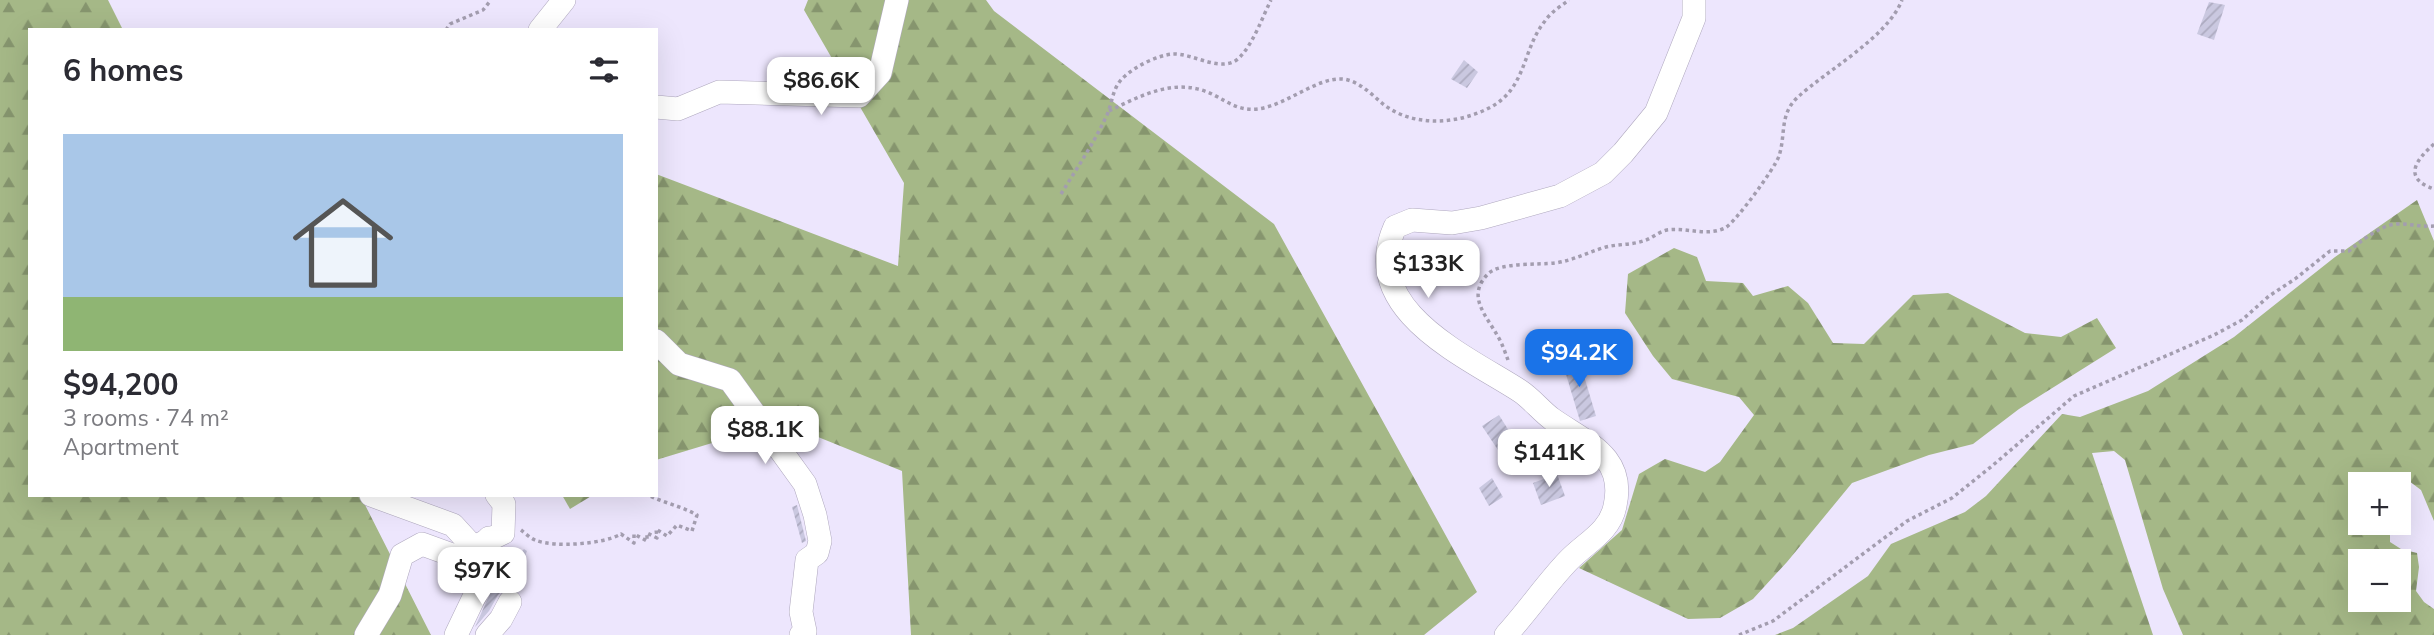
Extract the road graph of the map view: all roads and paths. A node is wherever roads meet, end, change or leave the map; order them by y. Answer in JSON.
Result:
{"nodes":[{"id":1,"x":491,"y":0,"type":"edge"},
{"id":2,"x":564,"y":0,"type":"edge"},
{"id":3,"x":897,"y":0,"type":"edge"},
{"id":4,"x":1271,"y":0,"type":"edge"},
{"id":5,"x":1569,"y":0,"type":"edge"},
{"id":6,"x":1694,"y":0,"type":"edge"},
{"id":7,"x":1902,"y":0,"type":"edge"},
{"id":8,"x":447,"y":28,"type":"edge"},
{"id":9,"x":542,"y":28,"type":"edge"},
{"id":10,"x":658,"y":107,"type":"edge"},
{"id":11,"x":1109,"y":111,"type":"junction"},
{"id":12,"x":2434,"y":144,"type":"edge"},
{"id":13,"x":2434,"y":189,"type":"edge"},
{"id":14,"x":1061,"y":194,"type":"dead end"},
{"id":15,"x":2434,"y":226,"type":"edge"},
{"id":16,"x":658,"y":343,"type":"edge"},
{"id":17,"x":1524,"y":393,"type":"junction"},
{"id":18,"x":376,"y":497,"type":"edge"},
{"id":19,"x":499,"y":497,"type":"edge"},
{"id":20,"x":652,"y":497,"type":"edge"},
{"id":21,"x":489,"y":540,"type":"junction"},
{"id":22,"x":510,"y":602,"type":"joint"},
{"id":23,"x":366,"y":635,"type":"edge"},
{"id":24,"x":456,"y":635,"type":"edge"},
{"id":25,"x":487,"y":635,"type":"edge"},
{"id":26,"x":802,"y":635,"type":"edge"},
{"id":27,"x":1506,"y":635,"type":"edge"},
{"id":28,"x":1740,"y":635,"type":"edge"}],
"edges":[{"from":1,"to":8,"type":"path"},
{"from":2,"to":9,"type":"street"},
{"from":3,"to":10,"type":"street"},
{"from":4,"to":11,"type":"path"},
{"from":5,"to":11,"type":"path"},
{"from":6,"to":17,"type":"street"},
{"from":7,"to":17,"type":"path"},
{"from":11,"to":14,"type":"path"},
{"from":12,"to":13,"type":"path"},
{"from":15,"to":28,"type":"path"},
{"from":16,"to":26,"type":"street"},
{"from":17,"to":27,"type":"street"},
{"from":18,"to":21,"type":"street"},
{"from":19,"to":21,"type":"street"},
{"from":20,"to":21,"type":"path"},
{"from":21,"to":22,"type":"path"},
{"from":21,"to":23,"type":"street"},
{"from":21,"to":24,"type":"street"},
{"from":22,"to":25,"type":"street"}]}
